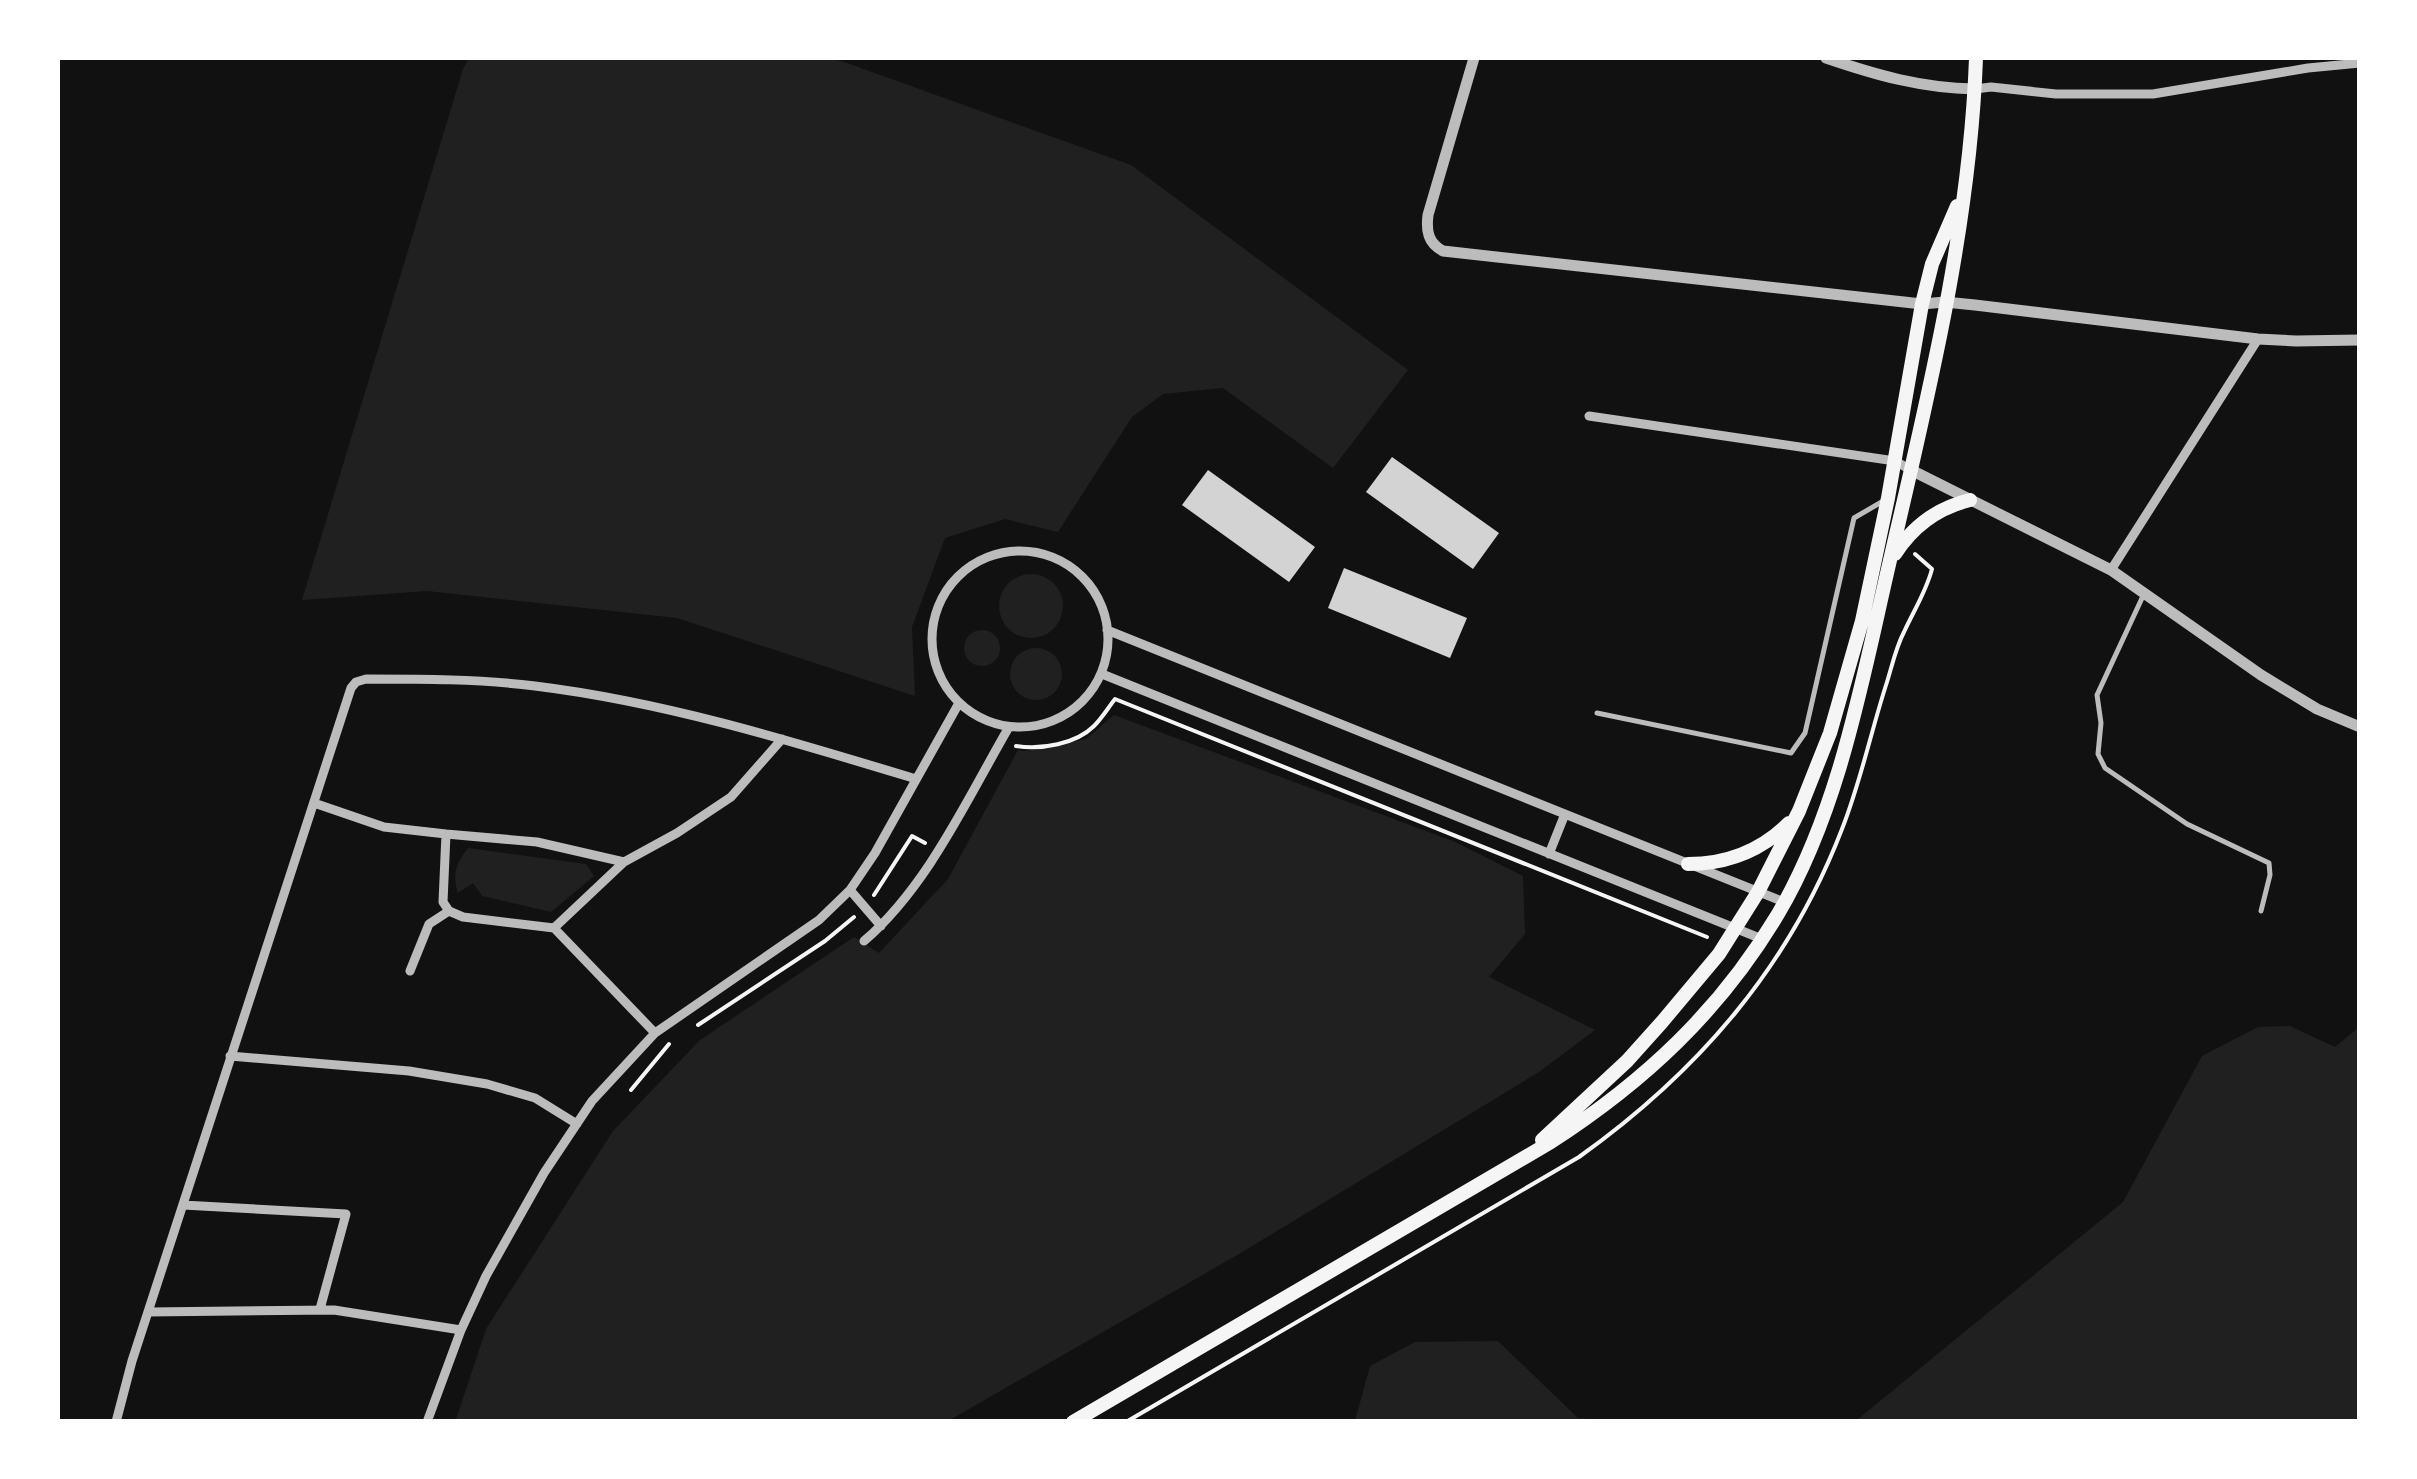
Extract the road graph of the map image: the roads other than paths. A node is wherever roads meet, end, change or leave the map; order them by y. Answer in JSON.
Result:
{"nodes":[{"id":1,"x":1474,"y":58,"type":"edge"},
{"id":2,"x":1826,"y":58,"type":"edge"},
{"id":3,"x":1976,"y":58,"type":"edge"},
{"id":4,"x":2360,"y":63,"type":"edge"},
{"id":5,"x":1975,"y":89,"type":"junction"},
{"id":6,"x":1966,"y":184,"type":"junction"},
{"id":7,"x":1946,"y":302,"type":"junction"},
{"id":8,"x":1922,"y":304,"type":"junction"},
{"id":9,"x":2258,"y":339,"type":"junction"},
{"id":10,"x":2360,"y":340,"type":"edge"},
{"id":11,"x":1588,"y":416,"type":"dead end"},
{"id":12,"x":1895,"y":461,"type":"junction"},
{"id":13,"x":1911,"y":470,"type":"junction"},
{"id":14,"x":1888,"y":498,"type":"junction"},
{"id":15,"x":1970,"y":500,"type":"junction"},
{"id":16,"x":2111,"y":570,"type":"junction"},
{"id":17,"x":1886,"y":578,"type":"junction"},
{"id":18,"x":2144,"y":593,"type":"junction"},
{"id":19,"x":1108,"y":630,"type":"junction"},
{"id":20,"x":1102,"y":674,"type":"junction"},
{"id":21,"x":960,"y":703,"type":"junction"},
{"id":22,"x":1597,"y":713,"type":"dead end"},
{"id":23,"x":1009,"y":727,"type":"junction"},
{"id":24,"x":2360,"y":727,"type":"edge"},
{"id":25,"x":782,"y":738,"type":"junction"},
{"id":26,"x":916,"y":779,"type":"junction"},
{"id":27,"x":314,"y":803,"type":"junction"},
{"id":28,"x":1800,"y":812,"type":"junction"},
{"id":29,"x":1565,"y":814,"type":"junction"},
{"id":30,"x":446,"y":834,"type":"junction"},
{"id":31,"x":1549,"y":854,"type":"junction"},
{"id":32,"x":624,"y":862,"type":"junction"},
{"id":33,"x":1688,"y":864,"type":"junction"},
{"id":34,"x":850,"y":890,"type":"junction"},
{"id":35,"x":1758,"y":892,"type":"junction"},
{"id":36,"x":1784,"y":902,"type":"junction"},
{"id":37,"x":2261,"y":910,"type":"dead end"},
{"id":38,"x":449,"y":911,"type":"junction"},
{"id":39,"x":881,"y":926,"type":"junction"},
{"id":40,"x":554,"y":928,"type":"junction"},
{"id":41,"x":1735,"y":928,"type":"junction"},
{"id":42,"x":1762,"y":939,"type":"junction"},
{"id":43,"x":864,"y":941,"type":"dead end"},
{"id":44,"x":410,"y":971,"type":"dead end"},
{"id":45,"x":655,"y":1033,"type":"junction"},
{"id":46,"x":230,"y":1056,"type":"junction"},
{"id":47,"x":577,"y":1124,"type":"junction"},
{"id":48,"x":1510,"y":1166,"type":"junction"},
{"id":49,"x":183,"y":1205,"type":"junction"},
{"id":50,"x":320,"y":1309,"type":"junction"},
{"id":51,"x":149,"y":1312,"type":"junction"},
{"id":52,"x":461,"y":1330,"type":"junction"},
{"id":53,"x":116,"y":1422,"type":"edge"},
{"id":54,"x":427,"y":1422,"type":"edge"},
{"id":55,"x":1074,"y":1422,"type":"edge"}],
"edges":[{"from":1,"to":8,"type":"street"},
{"from":2,"to":5,"type":"street"},
{"from":3,"to":5,"type":"main road"},
{"from":4,"to":5,"type":"street"},
{"from":5,"to":6,"type":"main road"},
{"from":6,"to":7,"type":"main road"},
{"from":6,"to":8,"type":"main road"},
{"from":7,"to":8,"type":"street"},
{"from":7,"to":9,"type":"street"},
{"from":7,"to":13,"type":"main road"},
{"from":8,"to":12,"type":"main road"},
{"from":9,"to":10,"type":"street"},
{"from":9,"to":16,"type":"street"},
{"from":11,"to":12,"type":"street"},
{"from":12,"to":13,"type":"street"},
{"from":12,"to":14,"type":"main road"},
{"from":13,"to":15,"type":"street"},
{"from":13,"to":17,"type":"main road"},
{"from":14,"to":22,"type":"lane"},
{"from":14,"to":28,"type":"main road"},
{"from":15,"to":16,"type":"street"},
{"from":15,"to":17,"type":"main road"},
{"from":16,"to":18,"type":"street"},
{"from":17,"to":36,"type":"main road"},
{"from":18,"to":24,"type":"street"},
{"from":18,"to":37,"type":"lane"},
{"from":19,"to":20,"type":"street"},
{"from":19,"to":21,"type":"street"},
{"from":19,"to":29,"type":"street"},
{"from":20,"to":23,"type":"street"},
{"from":20,"to":31,"type":"street"},
{"from":21,"to":23,"type":"street"},
{"from":21,"to":26,"type":"street"},
{"from":23,"to":39,"type":"street"},
{"from":25,"to":26,"type":"street"},
{"from":25,"to":27,"type":"street"},
{"from":25,"to":32,"type":"street"},
{"from":26,"to":34,"type":"street"},
{"from":27,"to":30,"type":"street"},
{"from":27,"to":46,"type":"street"},
{"from":28,"to":33,"type":"main road"},
{"from":28,"to":35,"type":"main road"},
{"from":29,"to":31,"type":"street"},
{"from":29,"to":33,"type":"street"},
{"from":30,"to":32,"type":"street"},
{"from":30,"to":38,"type":"street"},
{"from":31,"to":41,"type":"street"},
{"from":32,"to":40,"type":"street"},
{"from":33,"to":35,"type":"street"},
{"from":34,"to":39,"type":"street"},
{"from":34,"to":45,"type":"street"},
{"from":35,"to":36,"type":"street"},
{"from":35,"to":41,"type":"main road"},
{"from":36,"to":42,"type":"main road"},
{"from":38,"to":40,"type":"street"},
{"from":38,"to":44,"type":"street"},
{"from":39,"to":43,"type":"street"},
{"from":40,"to":45,"type":"street"},
{"from":41,"to":42,"type":"street"},
{"from":41,"to":48,"type":"main road"},
{"from":42,"to":48,"type":"main road"},
{"from":45,"to":47,"type":"street"},
{"from":46,"to":47,"type":"street"},
{"from":46,"to":49,"type":"street"},
{"from":47,"to":52,"type":"street"},
{"from":48,"to":55,"type":"main road"},
{"from":49,"to":50,"type":"street"},
{"from":49,"to":51,"type":"street"},
{"from":50,"to":51,"type":"street"},
{"from":50,"to":52,"type":"street"},
{"from":51,"to":53,"type":"street"},
{"from":52,"to":54,"type":"street"}]}
